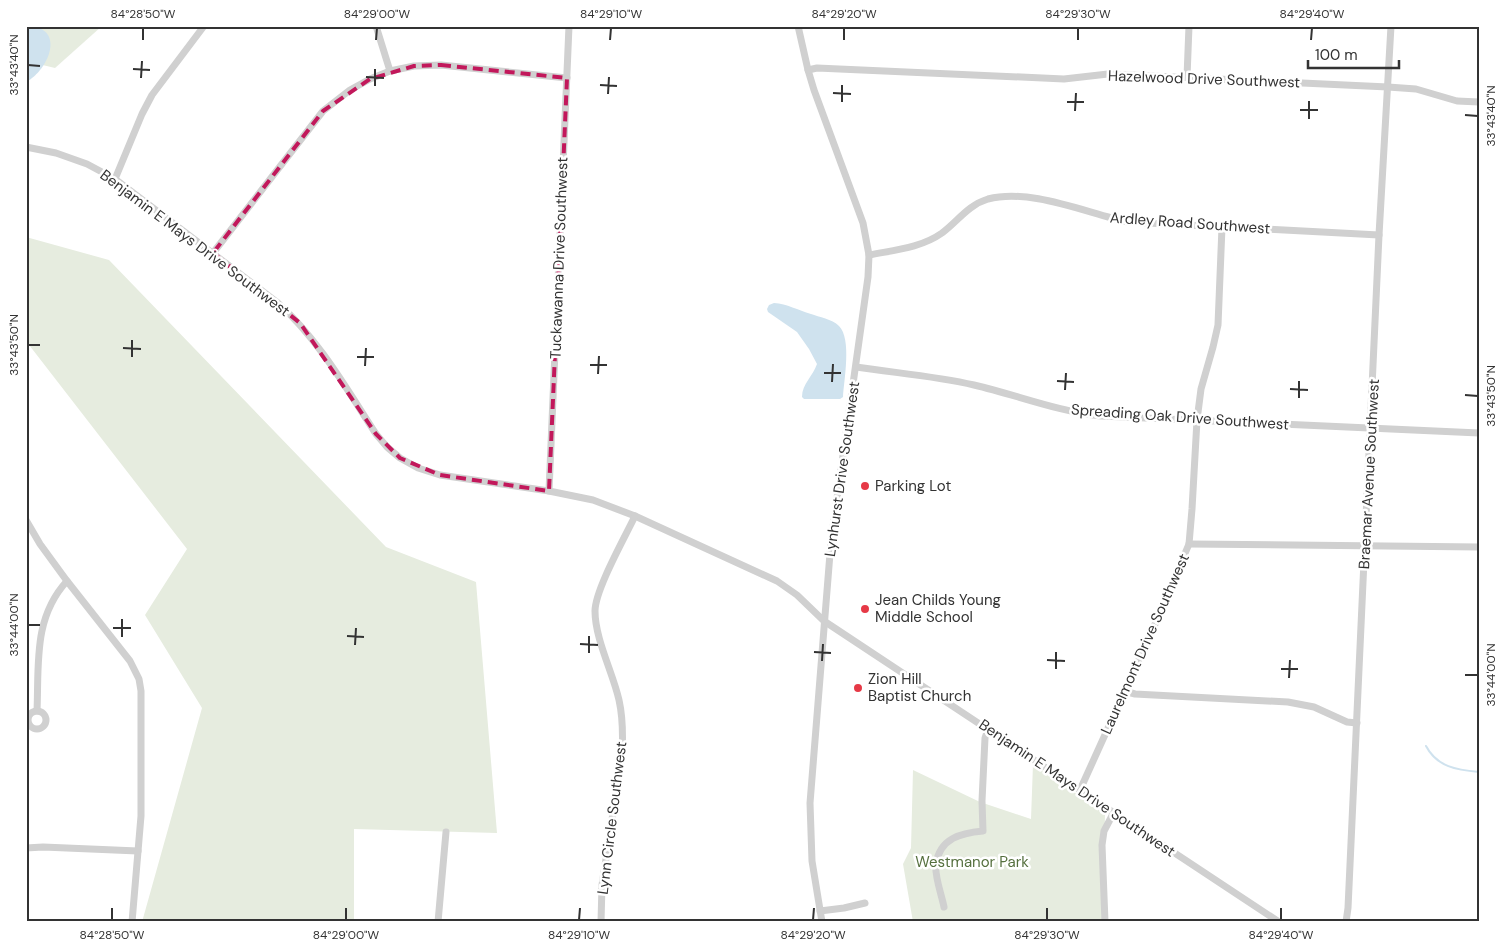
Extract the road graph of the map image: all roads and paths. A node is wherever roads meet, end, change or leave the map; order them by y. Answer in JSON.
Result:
{"nodes":[{"id":1,"x":204,"y":26,"type":"edge"},
{"id":2,"x":376,"y":26,"type":"edge"},
{"id":3,"x":569,"y":26,"type":"edge"},
{"id":4,"x":798,"y":26,"type":"edge"},
{"id":5,"x":1189,"y":26,"type":"edge"},
{"id":6,"x":1391,"y":26,"type":"edge"},
{"id":7,"x":808,"y":70,"type":"junction"},
{"id":8,"x":390,"y":71,"type":"junction"},
{"id":9,"x":1187,"y":77,"type":"junction"},
{"id":10,"x":567,"y":78,"type":"junction"},
{"id":11,"x":1388,"y":86,"type":"junction"},
{"id":12,"x":1479,"y":102,"type":"edge"},
{"id":13,"x":26,"y":147,"type":"edge"},
{"id":14,"x":115,"y":179,"type":"junction"},
{"id":15,"x":1222,"y":228,"type":"junction"},
{"id":16,"x":1379,"y":234,"type":"junction"},
{"id":17,"x":213,"y":253,"type":"junction"},
{"id":18,"x":869,"y":255,"type":"junction"},
{"id":19,"x":856,"y":367,"type":"junction"},
{"id":20,"x":1197,"y":420,"type":"junction"},
{"id":21,"x":1372,"y":428,"type":"junction"},
{"id":22,"x":1479,"y":433,"type":"edge"},
{"id":23,"x":549,"y":491,"type":"junction"},
{"id":24,"x":635,"y":516,"type":"junction"},
{"id":25,"x":26,"y":520,"type":"edge"},
{"id":26,"x":1189,"y":544,"type":"junction"},
{"id":27,"x":1366,"y":546,"type":"junction"},
{"id":28,"x":1479,"y":547,"type":"edge"},
{"id":29,"x":66,"y":581,"type":"junction"},
{"id":30,"x":824,"y":621,"type":"junction"},
{"id":31,"x":1124,"y":691,"type":"junction"},
{"id":32,"x":37,"y":711,"type":"dead end"},
{"id":33,"x":1357,"y":723,"type":"junction"},
{"id":34,"x":988,"y":729,"type":"junction"},
{"id":35,"x":1080,"y":790,"type":"junction"},
{"id":36,"x":1114,"y":812,"type":"junction"},
{"id":37,"x":446,"y":832,"type":"dead end"},
{"id":38,"x":26,"y":848,"type":"edge"},
{"id":39,"x":138,"y":851,"type":"junction"},
{"id":40,"x":865,"y":902,"type":"dead end"},
{"id":41,"x":944,"y":907,"type":"dead end"},
{"id":42,"x":820,"y":911,"type":"junction"},
{"id":43,"x":132,"y":922,"type":"edge"},
{"id":44,"x":438,"y":922,"type":"edge"},
{"id":45,"x":600,"y":922,"type":"edge"},
{"id":46,"x":822,"y":922,"type":"edge"},
{"id":47,"x":1105,"y":922,"type":"edge"},
{"id":48,"x":1279,"y":922,"type":"edge"},
{"id":49,"x":1346,"y":922,"type":"edge"}],
"edges":[{"from":1,"to":14,"type":"street"},
{"from":2,"to":8,"type":"street"},
{"from":3,"to":10,"type":"street","name":"Tuckawanna Drive Southwest"},
{"from":4,"to":7,"type":"street","name":"Lynhurst Drive Southwest"},
{"from":5,"to":9,"type":"street"},
{"from":6,"to":11,"type":"street","name":"Braemar Avenue Southwest"},
{"from":7,"to":9,"type":"street","name":"Hazelwood Drive Southwest"},
{"from":7,"to":18,"type":"street","name":"Lynhurst Drive Southwest"},
{"from":8,"to":10,"type":"street"},
{"from":8,"to":17,"type":"street"},
{"from":9,"to":11,"type":"street","name":"Hazelwood Drive Southwest"},
{"from":10,"to":23,"type":"street","name":"Tuckawanna Drive Southwest"},
{"from":11,"to":12,"type":"street","name":"Hazelwood Drive Southwest"},
{"from":11,"to":16,"type":"street","name":"Braemar Avenue Southwest"},
{"from":13,"to":14,"type":"street","name":"Benjamin E Mays Drive Southwest"},
{"from":14,"to":17,"type":"street","name":"Benjamin E Mays Drive Southwest"},
{"from":15,"to":16,"type":"street","name":"Ardley Road Southwest"},
{"from":15,"to":18,"type":"street","name":"Ardley Road Southwest"},
{"from":15,"to":20,"type":"street","name":"Laurelmont Drive Southwest"},
{"from":16,"to":21,"type":"street","name":"Braemar Avenue Southwest"},
{"from":17,"to":23,"type":"street","name":"Benjamin E Mays Drive Southwest"},
{"from":18,"to":19,"type":"street","name":"Lynhurst Drive Southwest"},
{"from":19,"to":20,"type":"street","name":"Spreading Oak Drive Southwest"},
{"from":19,"to":30,"type":"street","name":"Lynhurst Drive Southwest"},
{"from":20,"to":21,"type":"street","name":"Spreading Oak Drive Southwest"},
{"from":20,"to":26,"type":"street","name":"Laurelmont Drive Southwest"},
{"from":21,"to":22,"type":"street","name":"Spreading Oak Drive Southwest"},
{"from":21,"to":27,"type":"street","name":"Braemar Avenue Southwest"},
{"from":23,"to":24,"type":"street","name":"Benjamin E Mays Drive Southwest"},
{"from":24,"to":30,"type":"street","name":"Benjamin E Mays Drive Southwest"},
{"from":24,"to":45,"type":"street","name":"Lynn Circle Southwest"},
{"from":25,"to":29,"type":"street"},
{"from":26,"to":27,"type":"street"},
{"from":26,"to":31,"type":"street","name":"Laurelmont Drive Southwest"},
{"from":27,"to":28,"type":"street"},
{"from":27,"to":33,"type":"street","name":"Braemar Avenue Southwest"},
{"from":29,"to":32,"type":"street"},
{"from":29,"to":39,"type":"street"},
{"from":30,"to":34,"type":"street","name":"Benjamin E Mays Drive Southwest"},
{"from":30,"to":42,"type":"street","name":"Lynhurst Drive Southwest"},
{"from":31,"to":33,"type":"street"},
{"from":31,"to":35,"type":"street","name":"Laurelmont Drive Southwest"},
{"from":33,"to":49,"type":"street","name":"Braemar Avenue Southwest"},
{"from":34,"to":35,"type":"street","name":"Benjamin E Mays Drive Southwest"},
{"from":34,"to":41,"type":"street"},
{"from":35,"to":36,"type":"street","name":"Benjamin E Mays Drive Southwest"},
{"from":36,"to":47,"type":"street"},
{"from":36,"to":48,"type":"street","name":"Benjamin E Mays Drive Southwest"},
{"from":37,"to":44,"type":"street"},
{"from":38,"to":39,"type":"street"},
{"from":39,"to":43,"type":"street"},
{"from":40,"to":42,"type":"street"},
{"from":42,"to":46,"type":"street","name":"Lynhurst Drive Southwest"}]}
